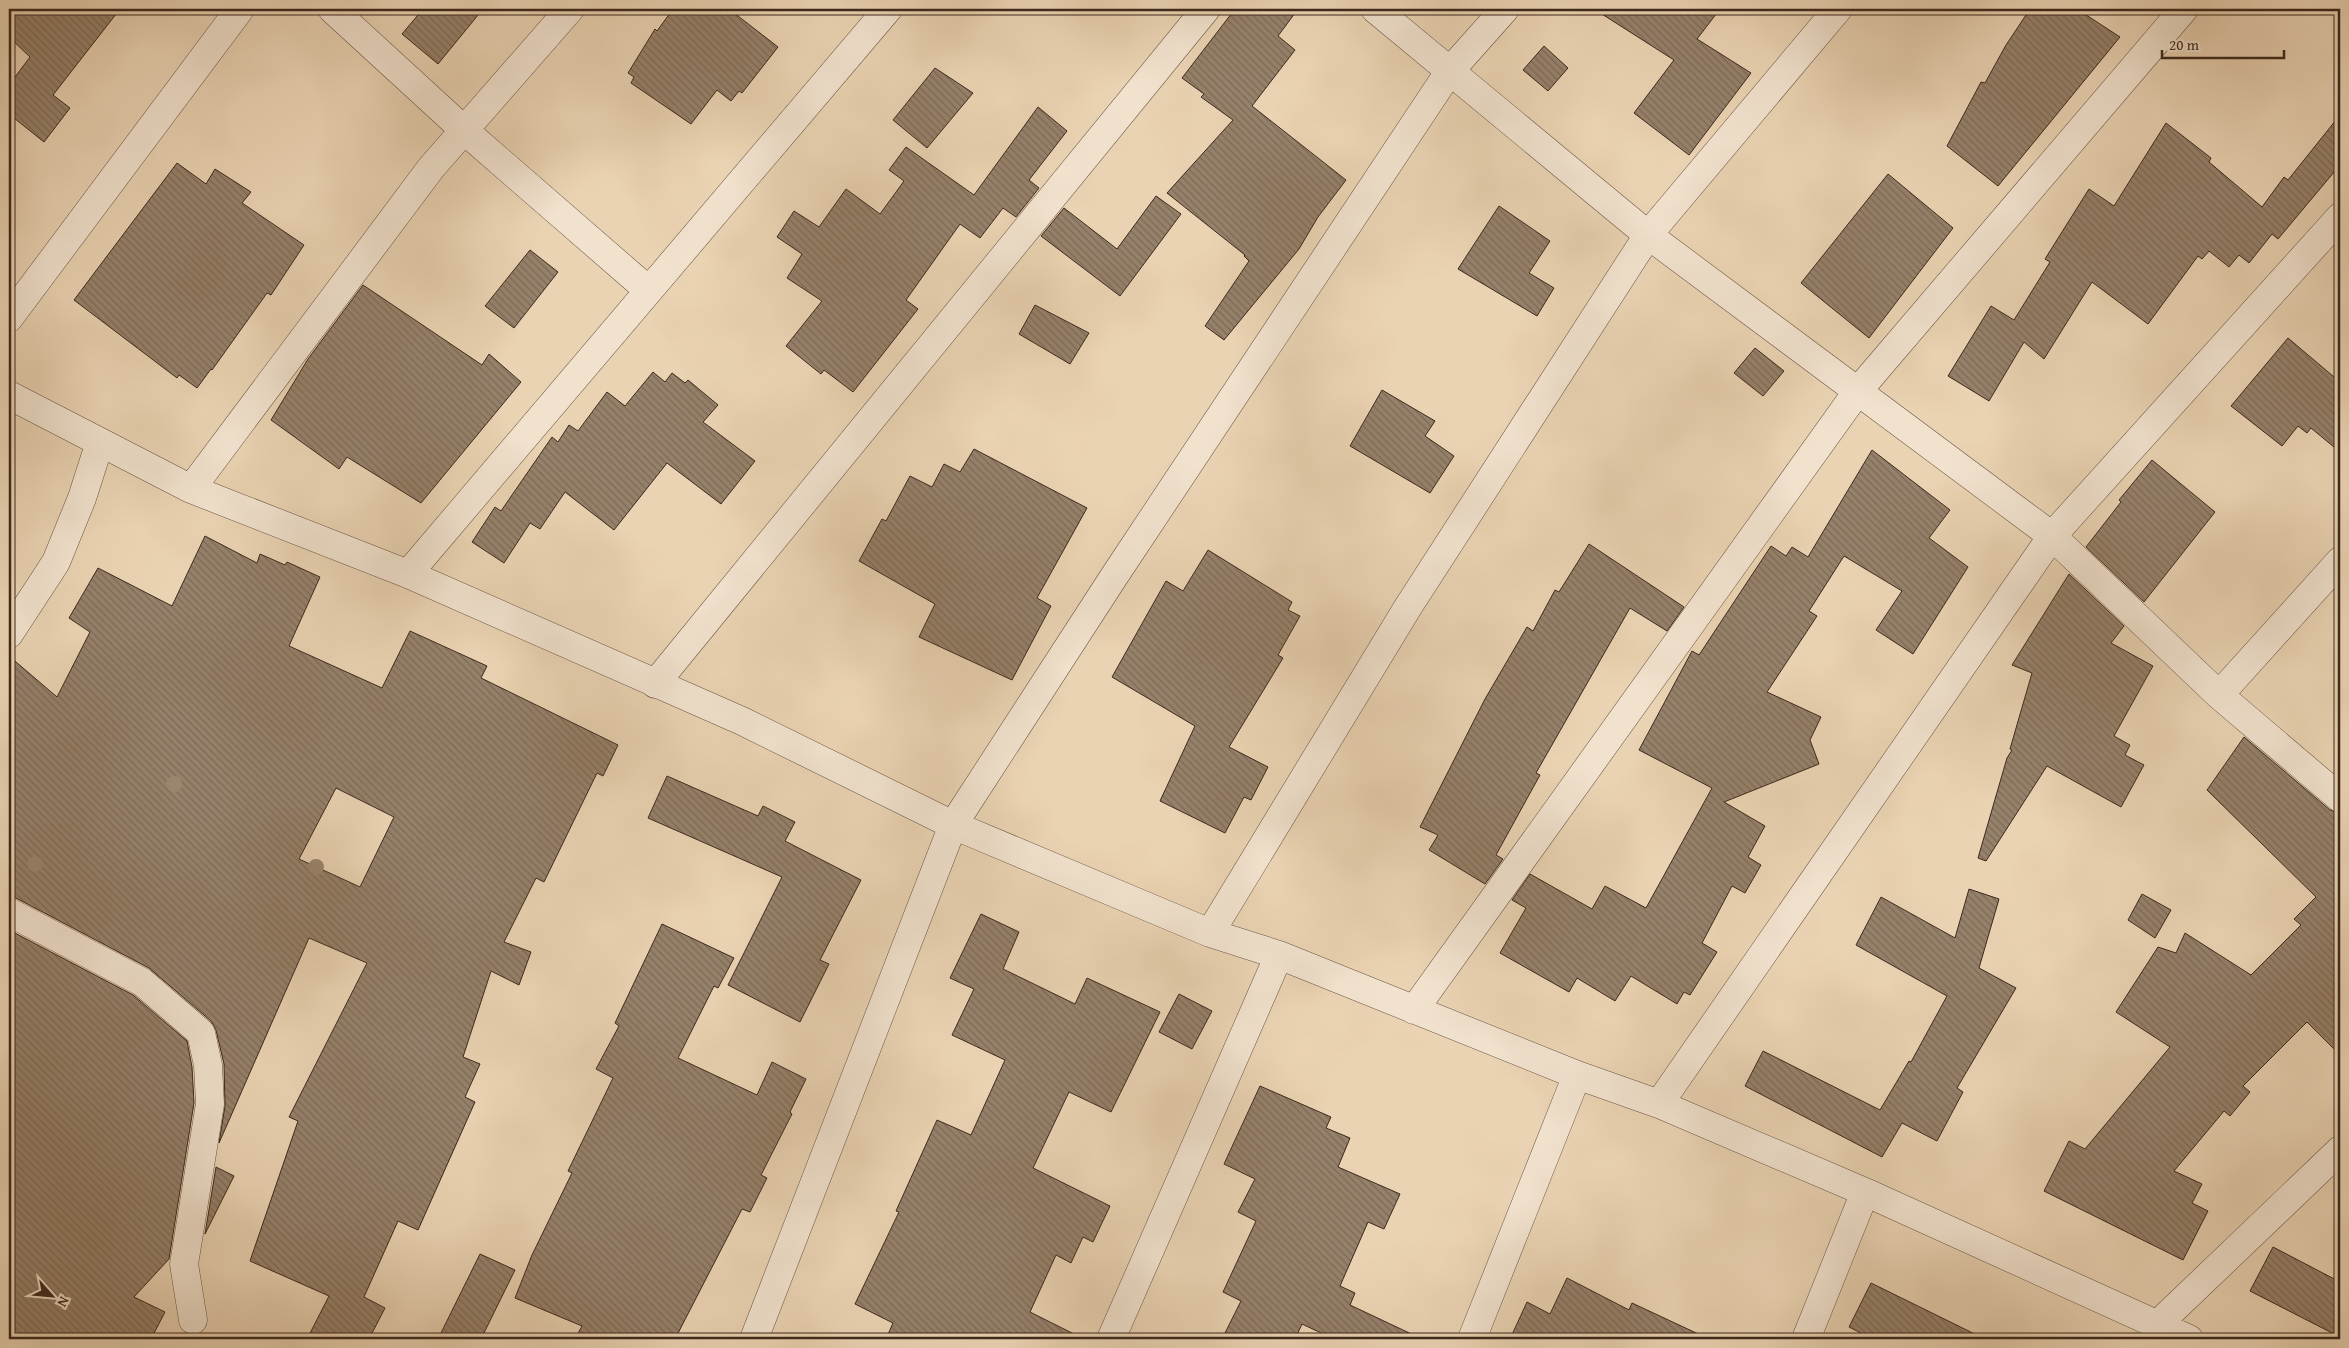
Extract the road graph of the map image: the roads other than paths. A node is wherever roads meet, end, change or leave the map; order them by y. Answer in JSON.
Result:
{"nodes":[{"id":1,"x":240,"y":9,"type":"edge"},
{"id":2,"x":332,"y":9,"type":"edge"},
{"id":3,"x":570,"y":9,"type":"edge"},
{"id":4,"x":888,"y":9,"type":"edge"},
{"id":5,"x":1206,"y":9,"type":"edge"},
{"id":6,"x":1375,"y":9,"type":"edge"},
{"id":7,"x":1505,"y":9,"type":"edge"},
{"id":8,"x":1838,"y":9,"type":"edge"},
{"id":9,"x":2184,"y":9,"type":"edge"},
{"id":10,"x":1448,"y":72,"type":"junction"},
{"id":11,"x":465,"y":131,"type":"junction"},
{"id":12,"x":2340,"y":217,"type":"edge"},
{"id":13,"x":1648,"y":235,"type":"junction"},
{"id":14,"x":648,"y":290,"type":"junction"},
{"id":15,"x":9,"y":318,"type":"edge"},
{"id":16,"x":1857,"y":392,"type":"junction"},
{"id":17,"x":9,"y":395,"type":"edge"},
{"id":18,"x":100,"y":442,"type":"junction"},
{"id":19,"x":192,"y":489,"type":"junction"},
{"id":20,"x":2052,"y":536,"type":"junction"},
{"id":21,"x":2340,"y":561,"type":"edge"},
{"id":22,"x":408,"y":574,"type":"junction"},
{"id":23,"x":9,"y":634,"type":"edge"},
{"id":24,"x":655,"y":684,"type":"junction"},
{"id":25,"x":2219,"y":695,"type":"junction"},
{"id":26,"x":2340,"y":798,"type":"edge"},
{"id":27,"x":953,"y":825,"type":"junction"},
{"id":28,"x":9,"y":912,"type":"edge"},
{"id":29,"x":1210,"y":934,"type":"junction"},
{"id":30,"x":1279,"y":956,"type":"junction"},
{"id":31,"x":1414,"y":1010,"type":"junction"},
{"id":32,"x":1577,"y":1075,"type":"junction"},
{"id":33,"x":1659,"y":1104,"type":"junction"},
{"id":34,"x":2340,"y":1150,"type":"edge"},
{"id":35,"x":1864,"y":1192,"type":"junction"},
{"id":36,"x":193,"y":1320,"type":"dead end"},
{"id":37,"x":2155,"y":1332,"type":"edge"},
{"id":38,"x":754,"y":1339,"type":"edge"},
{"id":39,"x":1112,"y":1339,"type":"edge"},
{"id":40,"x":1472,"y":1339,"type":"edge"},
{"id":41,"x":1806,"y":1339,"type":"edge"},
{"id":42,"x":2189,"y":1339,"type":"edge"}],
"edges":[{"from":1,"to":15,"type":"street"},
{"from":2,"to":11,"type":"street"},
{"from":3,"to":11,"type":"street"},
{"from":4,"to":14,"type":"street"},
{"from":5,"to":24,"type":"street"},
{"from":6,"to":10,"type":"street"},
{"from":7,"to":10,"type":"street"},
{"from":8,"to":13,"type":"street"},
{"from":9,"to":16,"type":"street"},
{"from":10,"to":13,"type":"street"},
{"from":10,"to":27,"type":"street"},
{"from":11,"to":14,"type":"street"},
{"from":11,"to":19,"type":"street"},
{"from":12,"to":20,"type":"street"},
{"from":13,"to":16,"type":"street"},
{"from":13,"to":29,"type":"street"},
{"from":14,"to":22,"type":"street"},
{"from":16,"to":20,"type":"street"},
{"from":16,"to":31,"type":"street"},
{"from":17,"to":18,"type":"street"},
{"from":18,"to":19,"type":"street"},
{"from":18,"to":23,"type":"street"},
{"from":19,"to":22,"type":"street"},
{"from":20,"to":25,"type":"street"},
{"from":20,"to":33,"type":"street"},
{"from":21,"to":25,"type":"street"},
{"from":22,"to":24,"type":"street"},
{"from":24,"to":27,"type":"street"},
{"from":25,"to":26,"type":"street"},
{"from":27,"to":29,"type":"street"},
{"from":27,"to":38,"type":"street"},
{"from":28,"to":36,"type":"street"},
{"from":29,"to":30,"type":"street"},
{"from":30,"to":31,"type":"street"},
{"from":30,"to":39,"type":"street"},
{"from":31,"to":32,"type":"street"},
{"from":32,"to":33,"type":"street"},
{"from":32,"to":40,"type":"street"},
{"from":33,"to":35,"type":"street"},
{"from":34,"to":37,"type":"street"},
{"from":35,"to":37,"type":"street"},
{"from":35,"to":41,"type":"street"},
{"from":37,"to":42,"type":"street"}]}
